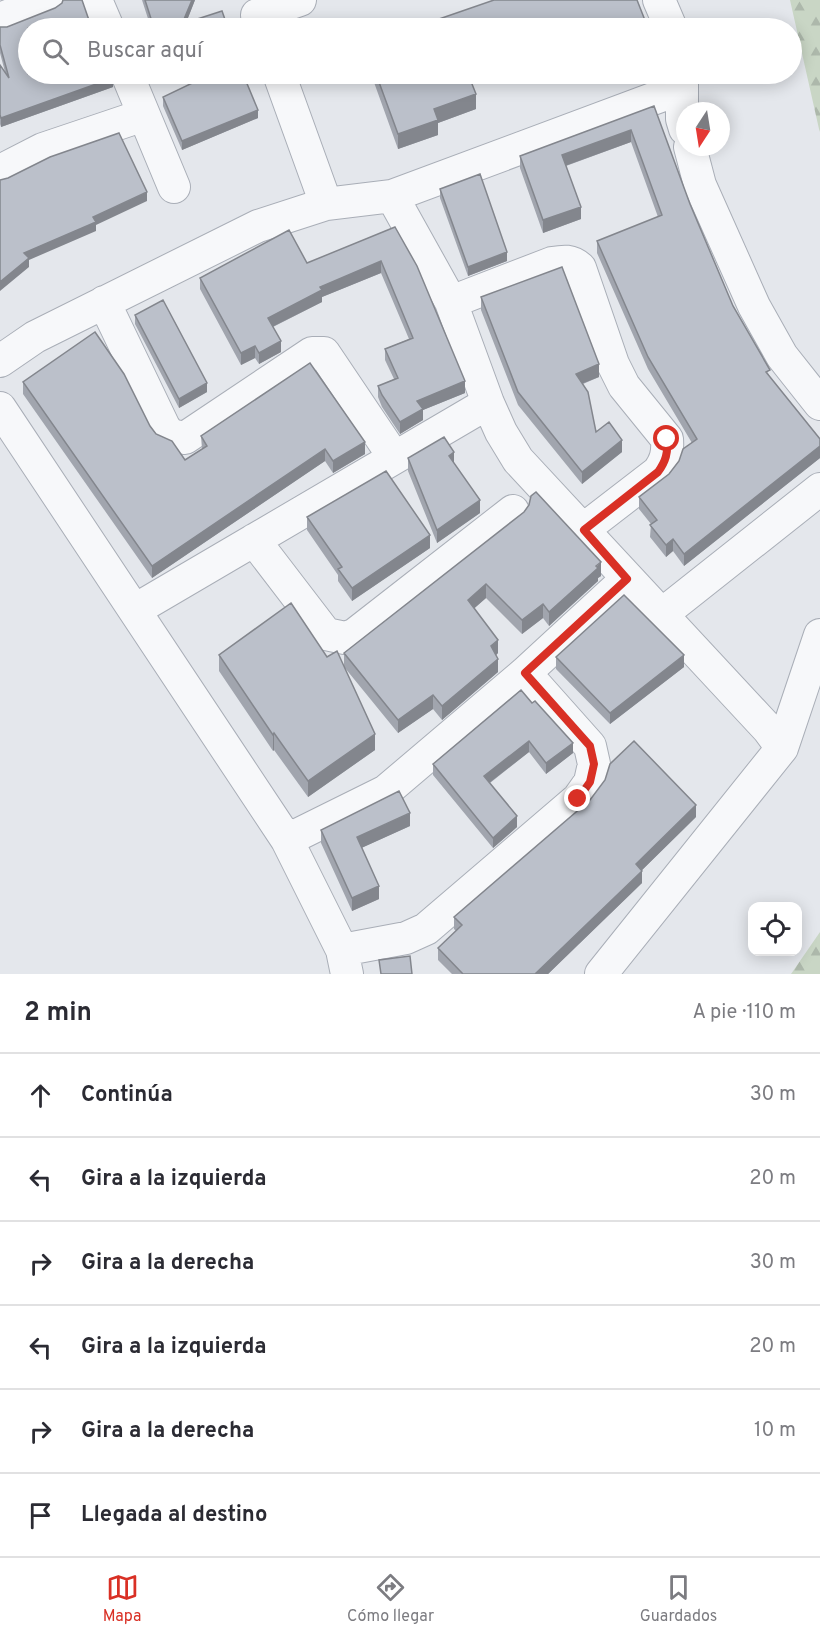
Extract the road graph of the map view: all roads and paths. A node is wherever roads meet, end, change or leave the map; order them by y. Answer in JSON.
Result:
{"nodes":[{"id":1,"x":48,"y":0,"type":"edge"},
{"id":2,"x":96,"y":0,"type":"edge"},
{"id":3,"x":300,"y":0,"type":"edge"},
{"id":4,"x":659,"y":0,"type":"edge"},
{"id":5,"x":257,"y":14,"type":"edge"},
{"id":6,"x":104,"y":18,"type":"edge"},
{"id":7,"x":667,"y":18,"type":"edge"},
{"id":8,"x":0,"y":19,"type":"edge"},
{"id":9,"x":131,"y":84,"type":"edge"},
{"id":10,"x":283,"y":84,"type":"edge"},
{"id":11,"x":674,"y":84,"type":"edge"},
{"id":12,"x":682,"y":84,"type":"edge"},
{"id":13,"x":682,"y":102,"type":"edge"},
{"id":14,"x":144,"y":115,"type":"junction"},
{"id":15,"x":692,"y":156,"type":"edge"},
{"id":16,"x":0,"y":171,"type":"edge"},
{"id":17,"x":174,"y":187,"type":"dead end"},
{"id":18,"x":392,"y":196,"type":"junction"},
{"id":19,"x":326,"y":204,"type":"junction"},
{"id":20,"x":104,"y":302,"type":"junction"},
{"id":21,"x":451,"y":302,"type":"junction"},
{"id":22,"x":0,"y":361,"type":"edge"},
{"id":23,"x":488,"y":403,"type":"junction"},
{"id":24,"x":820,"y":404,"type":"edge"},
{"id":25,"x":0,"y":408,"type":"edge"},
{"id":26,"x":394,"y":456,"type":"junction"},
{"id":27,"x":820,"y":489,"type":"edge"},
{"id":28,"x":513,"y":511,"type":"dead end"},
{"id":29,"x":584,"y":530,"type":"junction"},
{"id":30,"x":254,"y":540,"type":"junction"},
{"id":31,"x":627,"y":579,"type":"junction"},
{"id":32,"x":135,"y":610,"type":"junction"},
{"id":33,"x":661,"y":615,"type":"junction"},
{"id":34,"x":820,"y":634,"type":"edge"},
{"id":35,"x":525,"y":673,"type":"junction"},
{"id":36,"x":782,"y":748,"type":"junction"},
{"id":37,"x":287,"y":840,"type":"junction"},
{"id":38,"x":344,"y":962,"type":"edge"},
{"id":39,"x":601,"y":974,"type":"edge"}],
"edges":[{"from":1,"to":8,"type":"street"},
{"from":2,"to":6,"type":"street"},
{"from":3,"to":5,"type":"street"},
{"from":4,"to":7,"type":"street"},
{"from":9,"to":14,"type":"street"},
{"from":10,"to":19,"type":"street"},
{"from":11,"to":18,"type":"street"},
{"from":12,"to":13,"type":"street"},
{"from":14,"to":16,"type":"street"},
{"from":14,"to":17,"type":"street"},
{"from":15,"to":24,"type":"street"},
{"from":18,"to":19,"type":"street"},
{"from":18,"to":21,"type":"street"},
{"from":19,"to":20,"type":"street"},
{"from":20,"to":22,"type":"street"},
{"from":20,"to":26,"type":"street"},
{"from":21,"to":23,"type":"street"},
{"from":21,"to":29,"type":"street"},
{"from":23,"to":26,"type":"street"},
{"from":23,"to":29,"type":"street"},
{"from":25,"to":32,"type":"street"},
{"from":26,"to":30,"type":"street"},
{"from":27,"to":33,"type":"street"},
{"from":28,"to":30,"type":"street"},
{"from":29,"to":31,"type":"street"},
{"from":30,"to":32,"type":"street"},
{"from":31,"to":33,"type":"street"},
{"from":31,"to":35,"type":"street"},
{"from":32,"to":37,"type":"street"},
{"from":33,"to":36,"type":"street"},
{"from":34,"to":36,"type":"street"},
{"from":35,"to":37,"type":"street"},
{"from":35,"to":38,"type":"street"},
{"from":36,"to":39,"type":"street"},
{"from":37,"to":38,"type":"street"}]}
